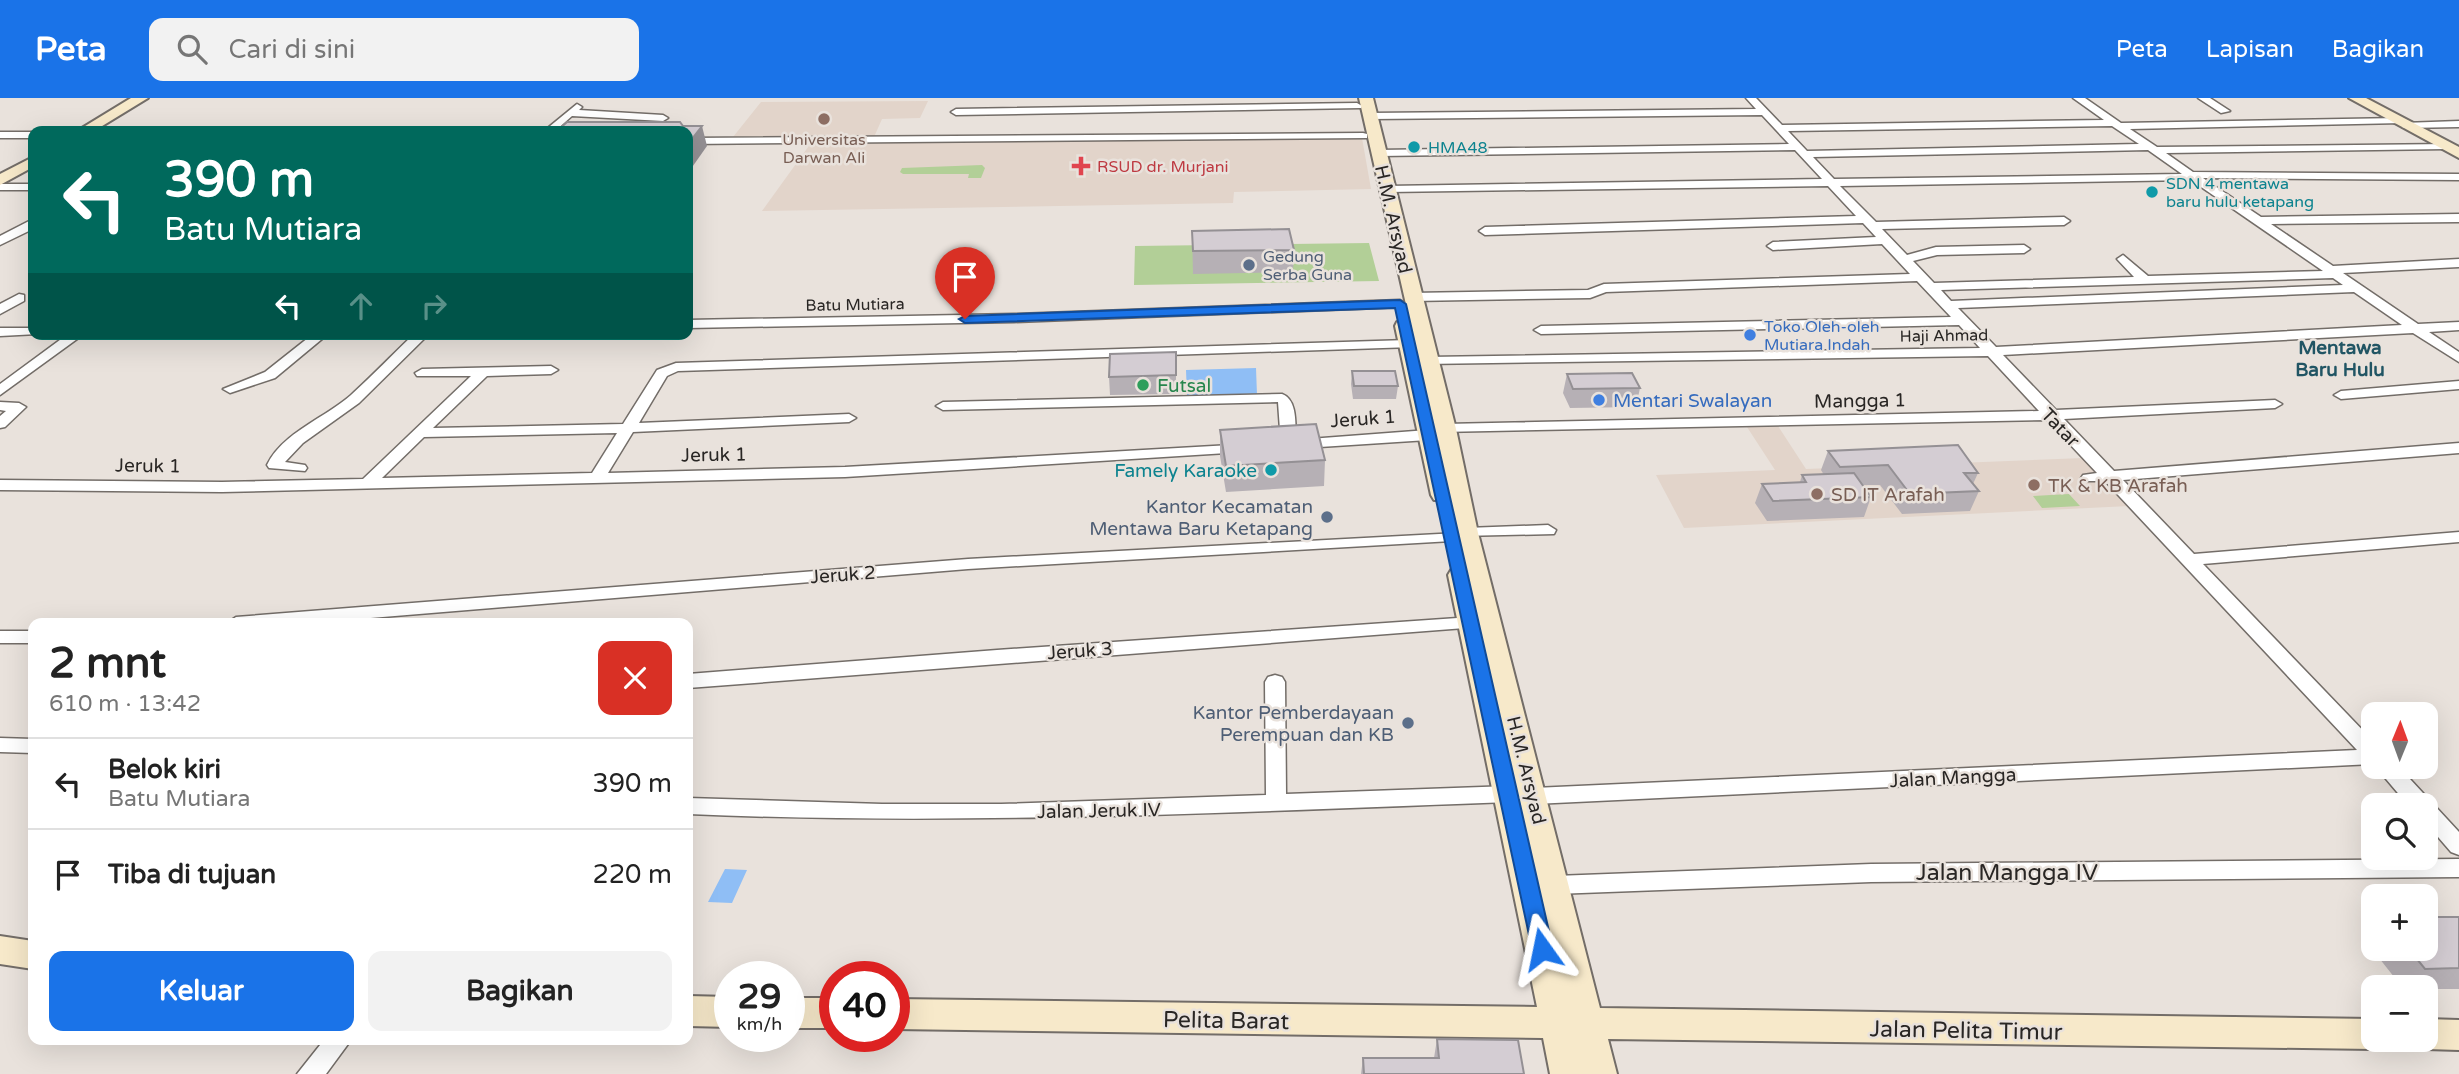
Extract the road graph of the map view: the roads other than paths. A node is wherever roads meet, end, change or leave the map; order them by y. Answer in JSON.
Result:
{"nodes":[{"id":1,"x":141,"y":98,"type":"edge"},
{"id":2,"x":1751,"y":98,"type":"edge"},
{"id":3,"x":2078,"y":98,"type":"edge"},
{"id":4,"x":2203,"y":98,"type":"edge"},
{"id":5,"x":2356,"y":98,"type":"edge"},
{"id":6,"x":2225,"y":111,"type":"dead end"},
{"id":7,"x":956,"y":112,"type":"dead end"},
{"id":8,"x":1764,"y":112,"type":"junction"},
{"id":9,"x":663,"y":117,"type":"dead end"},
{"id":10,"x":1365,"y":118,"type":"edge"},
{"id":11,"x":2402,"y":123,"type":"junction"},
{"id":12,"x":2459,"y":124,"type":"edge"},
{"id":13,"x":2118,"y":125,"type":"junction"},
{"id":14,"x":93,"y":126,"type":"edge"},
{"id":15,"x":555,"y":126,"type":"edge"},
{"id":16,"x":1780,"y":128,"type":"junction"},
{"id":17,"x":0,"y":135,"type":"edge"},
{"id":18,"x":28,"y":135,"type":"edge"},
{"id":19,"x":693,"y":141,"type":"edge"},
{"id":20,"x":2154,"y":149,"type":"junction"},
{"id":21,"x":2452,"y":150,"type":"edge"},
{"id":22,"x":1802,"y":151,"type":"junction"},
{"id":23,"x":28,"y":164,"type":"edge"},
{"id":24,"x":2195,"y":176,"type":"junction"},
{"id":25,"x":2459,"y":177,"type":"edge"},
{"id":26,"x":0,"y":180,"type":"edge"},
{"id":27,"x":1832,"y":183,"type":"junction"},
{"id":28,"x":0,"y":187,"type":"edge"},
{"id":29,"x":28,"y":187,"type":"edge"},
{"id":30,"x":1388,"y":190,"type":"junction"},
{"id":31,"x":2459,"y":218,"type":"edge"},
{"id":32,"x":2064,"y":221,"type":"dead end"},
{"id":33,"x":2260,"y":221,"type":"junction"},
{"id":34,"x":1870,"y":222,"type":"junction"},
{"id":35,"x":28,"y":228,"type":"edge"},
{"id":36,"x":1485,"y":231,"type":"dead end"},
{"id":37,"x":1887,"y":240,"type":"junction"},
{"id":38,"x":0,"y":241,"type":"edge"},
{"id":39,"x":1773,"y":246,"type":"dead end"},
{"id":40,"x":2024,"y":249,"type":"dead end"},
{"id":41,"x":2123,"y":259,"type":"dead end"},
{"id":42,"x":1905,"y":260,"type":"junction"},
{"id":43,"x":2459,"y":263,"type":"edge"},
{"id":44,"x":2334,"y":272,"type":"junction"},
{"id":45,"x":2145,"y":280,"type":"junction"},
{"id":46,"x":1924,"y":282,"type":"junction"},
{"id":47,"x":2357,"y":288,"type":"junction"},
{"id":48,"x":19,"y":298,"type":"dead end"},
{"id":49,"x":1406,"y":300,"type":"junction"},
{"id":50,"x":1946,"y":305,"type":"junction"},
{"id":51,"x":0,"y":310,"type":"edge"},
{"id":52,"x":1961,"y":321,"type":"junction"},
{"id":53,"x":693,"y":324,"type":"edge"},
{"id":54,"x":1712,"y":326,"type":"junction"},
{"id":55,"x":2459,"y":326,"type":"edge"},
{"id":56,"x":2417,"y":328,"type":"junction"},
{"id":57,"x":1541,"y":330,"type":"dead end"},
{"id":58,"x":0,"y":332,"type":"edge"},
{"id":59,"x":28,"y":332,"type":"edge"},
{"id":60,"x":69,"y":340,"type":"edge"},
{"id":61,"x":314,"y":340,"type":"edge"},
{"id":62,"x":416,"y":340,"type":"edge"},
{"id":63,"x":1408,"y":344,"type":"junction"},
{"id":64,"x":1989,"y":352,"type":"junction"},
{"id":65,"x":1734,"y":357,"type":"junction"},
{"id":66,"x":2459,"y":358,"type":"edge"},
{"id":67,"x":1429,"y":361,"type":"junction"},
{"id":68,"x":551,"y":370,"type":"dead end"},
{"id":69,"x":483,"y":372,"type":"junction"},
{"id":70,"x":422,"y":373,"type":"dead end"},
{"id":71,"x":2459,"y":385,"type":"edge"},
{"id":72,"x":230,"y":389,"type":"dead end"},
{"id":73,"x":0,"y":391,"type":"edge"},
{"id":74,"x":2341,"y":395,"type":"dead end"},
{"id":75,"x":2275,"y":404,"type":"dead end"},
{"id":76,"x":943,"y":405,"type":"dead end"},
{"id":77,"x":0,"y":406,"type":"edge"},
{"id":78,"x":2050,"y":415,"type":"junction"},
{"id":79,"x":849,"y":418,"type":"dead end"},
{"id":80,"x":0,"y":424,"type":"edge"},
{"id":81,"x":628,"y":428,"type":"junction"},
{"id":82,"x":1437,"y":432,"type":"junction"},
{"id":83,"x":421,"y":433,"type":"junction"},
{"id":84,"x":1276,"y":445,"type":"junction"},
{"id":85,"x":2459,"y":448,"type":"edge"},
{"id":86,"x":299,"y":468,"type":"dead end"},
{"id":87,"x":2108,"y":476,"type":"junction"},
{"id":88,"x":597,"y":478,"type":"junction"},
{"id":89,"x":2089,"y":478,"type":"dead end"},
{"id":90,"x":368,"y":484,"type":"junction"},
{"id":91,"x":0,"y":485,"type":"edge"},
{"id":92,"x":1548,"y":530,"type":"dead end"},
{"id":93,"x":1459,"y":535,"type":"junction"},
{"id":94,"x":2459,"y":537,"type":"edge"},
{"id":95,"x":2188,"y":560,"type":"junction"},
{"id":96,"x":298,"y":618,"type":"edge"},
{"id":97,"x":1472,"y":624,"type":"junction"},
{"id":98,"x":0,"y":637,"type":"edge"},
{"id":99,"x":28,"y":637,"type":"edge"},
{"id":100,"x":693,"y":681,"type":"edge"},
{"id":101,"x":1275,"y":682,"type":"dead end"},
{"id":102,"x":2361,"y":742,"type":"edge"},
{"id":103,"x":0,"y":745,"type":"edge"},
{"id":104,"x":28,"y":746,"type":"edge"},
{"id":105,"x":2361,"y":756,"type":"edge"},
{"id":106,"x":2397,"y":779,"type":"edge"},
{"id":107,"x":2410,"y":793,"type":"edge"},
{"id":108,"x":1522,"y":795,"type":"junction"},
{"id":109,"x":1276,"y":804,"type":"junction"},
{"id":110,"x":693,"y":806,"type":"edge"},
{"id":111,"x":2438,"y":823,"type":"edge"},
{"id":112,"x":2459,"y":846,"type":"edge"},
{"id":113,"x":2459,"y":868,"type":"edge"},
{"id":114,"x":1555,"y":885,"type":"junction"},
{"id":115,"x":0,"y":950,"type":"edge"},
{"id":116,"x":28,"y":954,"type":"edge"},
{"id":117,"x":693,"y":1011,"type":"edge"},
{"id":118,"x":714,"y":1012,"type":"edge"},
{"id":119,"x":910,"y":1014,"type":"edge"},
{"id":120,"x":1573,"y":1025,"type":"junction"},
{"id":121,"x":2361,"y":1034,"type":"edge"},
{"id":122,"x":2438,"y":1034,"type":"edge"},
{"id":123,"x":2459,"y":1035,"type":"edge"},
{"id":124,"x":335,"y":1045,"type":"edge"},
{"id":125,"x":310,"y":1074,"type":"edge"},
{"id":126,"x":1568,"y":1074,"type":"edge"},
{"id":127,"x":1599,"y":1074,"type":"edge"}],
"edges":[{"from":1,"to":14,"type":"street"},
{"from":2,"to":8,"type":"street","name":"Tatar"},
{"from":3,"to":13,"type":"street"},
{"from":4,"to":6,"type":"street"},
{"from":5,"to":11,"type":"street"},
{"from":7,"to":10,"type":"street"},
{"from":8,"to":10,"type":"street"},
{"from":8,"to":16,"type":"street","name":"Tatar"},
{"from":9,"to":15,"type":"street"},
{"from":10,"to":19,"type":"street"},
{"from":10,"to":22,"type":"street"},
{"from":10,"to":30,"type":"street","name":"H.M. Arsyad"},
{"from":10,"to":49,"type":"street","name":"H.M. Arsyad"},
{"from":11,"to":12,"type":"street"},
{"from":11,"to":13,"type":"street"},
{"from":11,"to":21,"type":"street"},
{"from":13,"to":16,"type":"street"},
{"from":13,"to":20,"type":"street"},
{"from":16,"to":22,"type":"street","name":"Tatar"},
{"from":17,"to":18,"type":"street"},
{"from":20,"to":21,"type":"street"},
{"from":20,"to":22,"type":"street"},
{"from":20,"to":24,"type":"street"},
{"from":22,"to":27,"type":"street","name":"Tatar"},
{"from":23,"to":26,"type":"street"},
{"from":24,"to":25,"type":"street"},
{"from":24,"to":27,"type":"street"},
{"from":24,"to":33,"type":"street"},
{"from":27,"to":30,"type":"street"},
{"from":27,"to":34,"type":"street","name":"Tatar"},
{"from":28,"to":29,"type":"street"},
{"from":30,"to":49,"type":"street","name":"H.M. Arsyad"},
{"from":31,"to":33,"type":"street"},
{"from":32,"to":34,"type":"street"},
{"from":33,"to":44,"type":"street"},
{"from":34,"to":36,"type":"street"},
{"from":34,"to":37,"type":"street","name":"Tatar"},
{"from":35,"to":38,"type":"street"},
{"from":37,"to":39,"type":"street"},
{"from":37,"to":42,"type":"street","name":"Tatar"},
{"from":40,"to":42,"type":"street"},
{"from":41,"to":45,"type":"street"},
{"from":42,"to":46,"type":"street","name":"Tatar"},
{"from":43,"to":44,"type":"street","name":"Batu Mutiara"},
{"from":44,"to":45,"type":"street","name":"Batu Mutiara"},
{"from":44,"to":47,"type":"street"},
{"from":45,"to":46,"type":"street","name":"Batu Mutiara"},
{"from":46,"to":49,"type":"street","name":"Batu Mutiara"},
{"from":46,"to":50,"type":"street","name":"Tatar"},
{"from":47,"to":50,"type":"street"},
{"from":47,"to":56,"type":"street"},
{"from":48,"to":51,"type":"street"},
{"from":49,"to":53,"type":"street","name":"Batu Mutiara"},
{"from":49,"to":63,"type":"street","name":"H.M. Arsyad"},
{"from":49,"to":67,"type":"street","name":"H.M. Arsyad"},
{"from":50,"to":52,"type":"street","name":"Tatar"},
{"from":52,"to":54,"type":"street"},
{"from":52,"to":64,"type":"street","name":"Tatar"},
{"from":54,"to":57,"type":"street"},
{"from":54,"to":65,"type":"street"},
{"from":55,"to":56,"type":"street","name":"Haji Ahmad"},
{"from":56,"to":64,"type":"street","name":"Haji Ahmad"},
{"from":56,"to":66,"type":"street"},
{"from":58,"to":59,"type":"street"},
{"from":60,"to":73,"type":"street"},
{"from":61,"to":72,"type":"street"},
{"from":62,"to":86,"type":"street"},
{"from":63,"to":81,"type":"street"},
{"from":63,"to":82,"type":"street","name":"H.M. Arsyad"},
{"from":64,"to":65,"type":"street","name":"Haji Ahmad"},
{"from":64,"to":78,"type":"street","name":"Tatar"},
{"from":65,"to":67,"type":"street","name":"Haji Ahmad"},
{"from":67,"to":82,"type":"street","name":"H.M. Arsyad"},
{"from":68,"to":69,"type":"street"},
{"from":69,"to":70,"type":"street"},
{"from":69,"to":83,"type":"street"},
{"from":71,"to":74,"type":"street"},
{"from":75,"to":78,"type":"street","name":"Mangga 1"},
{"from":76,"to":84,"type":"street"},
{"from":77,"to":80,"type":"street"},
{"from":78,"to":82,"type":"street","name":"Mangga 1"},
{"from":78,"to":87,"type":"street","name":"Tatar"},
{"from":79,"to":81,"type":"street"},
{"from":81,"to":83,"type":"street"},
{"from":81,"to":88,"type":"street"},
{"from":82,"to":84,"type":"street","name":"Jeruk 1"},
{"from":82,"to":93,"type":"street","name":"H.M. Arsyad"},
{"from":83,"to":90,"type":"street"},
{"from":84,"to":88,"type":"street","name":"Jeruk 1"},
{"from":85,"to":87,"type":"street"},
{"from":87,"to":89,"type":"street"},
{"from":87,"to":95,"type":"street","name":"Tatar"},
{"from":88,"to":90,"type":"street","name":"Jeruk 1"},
{"from":90,"to":91,"type":"street","name":"Jeruk 1"},
{"from":92,"to":93,"type":"street","name":"Jeruk 2"},
{"from":93,"to":96,"type":"street","name":"Jeruk 2"},
{"from":93,"to":97,"type":"street","name":"H.M. Arsyad"},
{"from":93,"to":108,"type":"street","name":"H.M. Arsyad"},
{"from":94,"to":95,"type":"street"},
{"from":95,"to":102,"type":"street","name":"Tatar"},
{"from":97,"to":100,"type":"street","name":"Jeruk 3"},
{"from":97,"to":108,"type":"street","name":"H.M. Arsyad"},
{"from":98,"to":99,"type":"street"},
{"from":101,"to":109,"type":"street"},
{"from":103,"to":104,"type":"street"},
{"from":105,"to":108,"type":"street","name":"Jalan Mangga"},
{"from":106,"to":107,"type":"street"},
{"from":108,"to":109,"type":"street","name":"Jalan Jeruk IV"},
{"from":108,"to":114,"type":"street","name":"H.M. Arsyad"},
{"from":108,"to":120,"type":"street","name":"H.M. Arsyad"},
{"from":109,"to":110,"type":"street","name":"Jalan Jeruk IV"},
{"from":111,"to":112,"type":"street"},
{"from":113,"to":114,"type":"street","name":"Jalan Mangga IV"},
{"from":114,"to":120,"type":"street","name":"H.M. Arsyad"},
{"from":115,"to":116,"type":"street"},
{"from":117,"to":118,"type":"street"},
{"from":119,"to":120,"type":"street","name":"Pelita Barat"},
{"from":120,"to":121,"type":"street","name":"Jalan Pelita Timur"},
{"from":120,"to":126,"type":"street","name":"H.M. Arsyad"},
{"from":120,"to":127,"type":"street","name":"H.M. Arsyad"},
{"from":122,"to":123,"type":"street"},
{"from":124,"to":125,"type":"street"}]}
